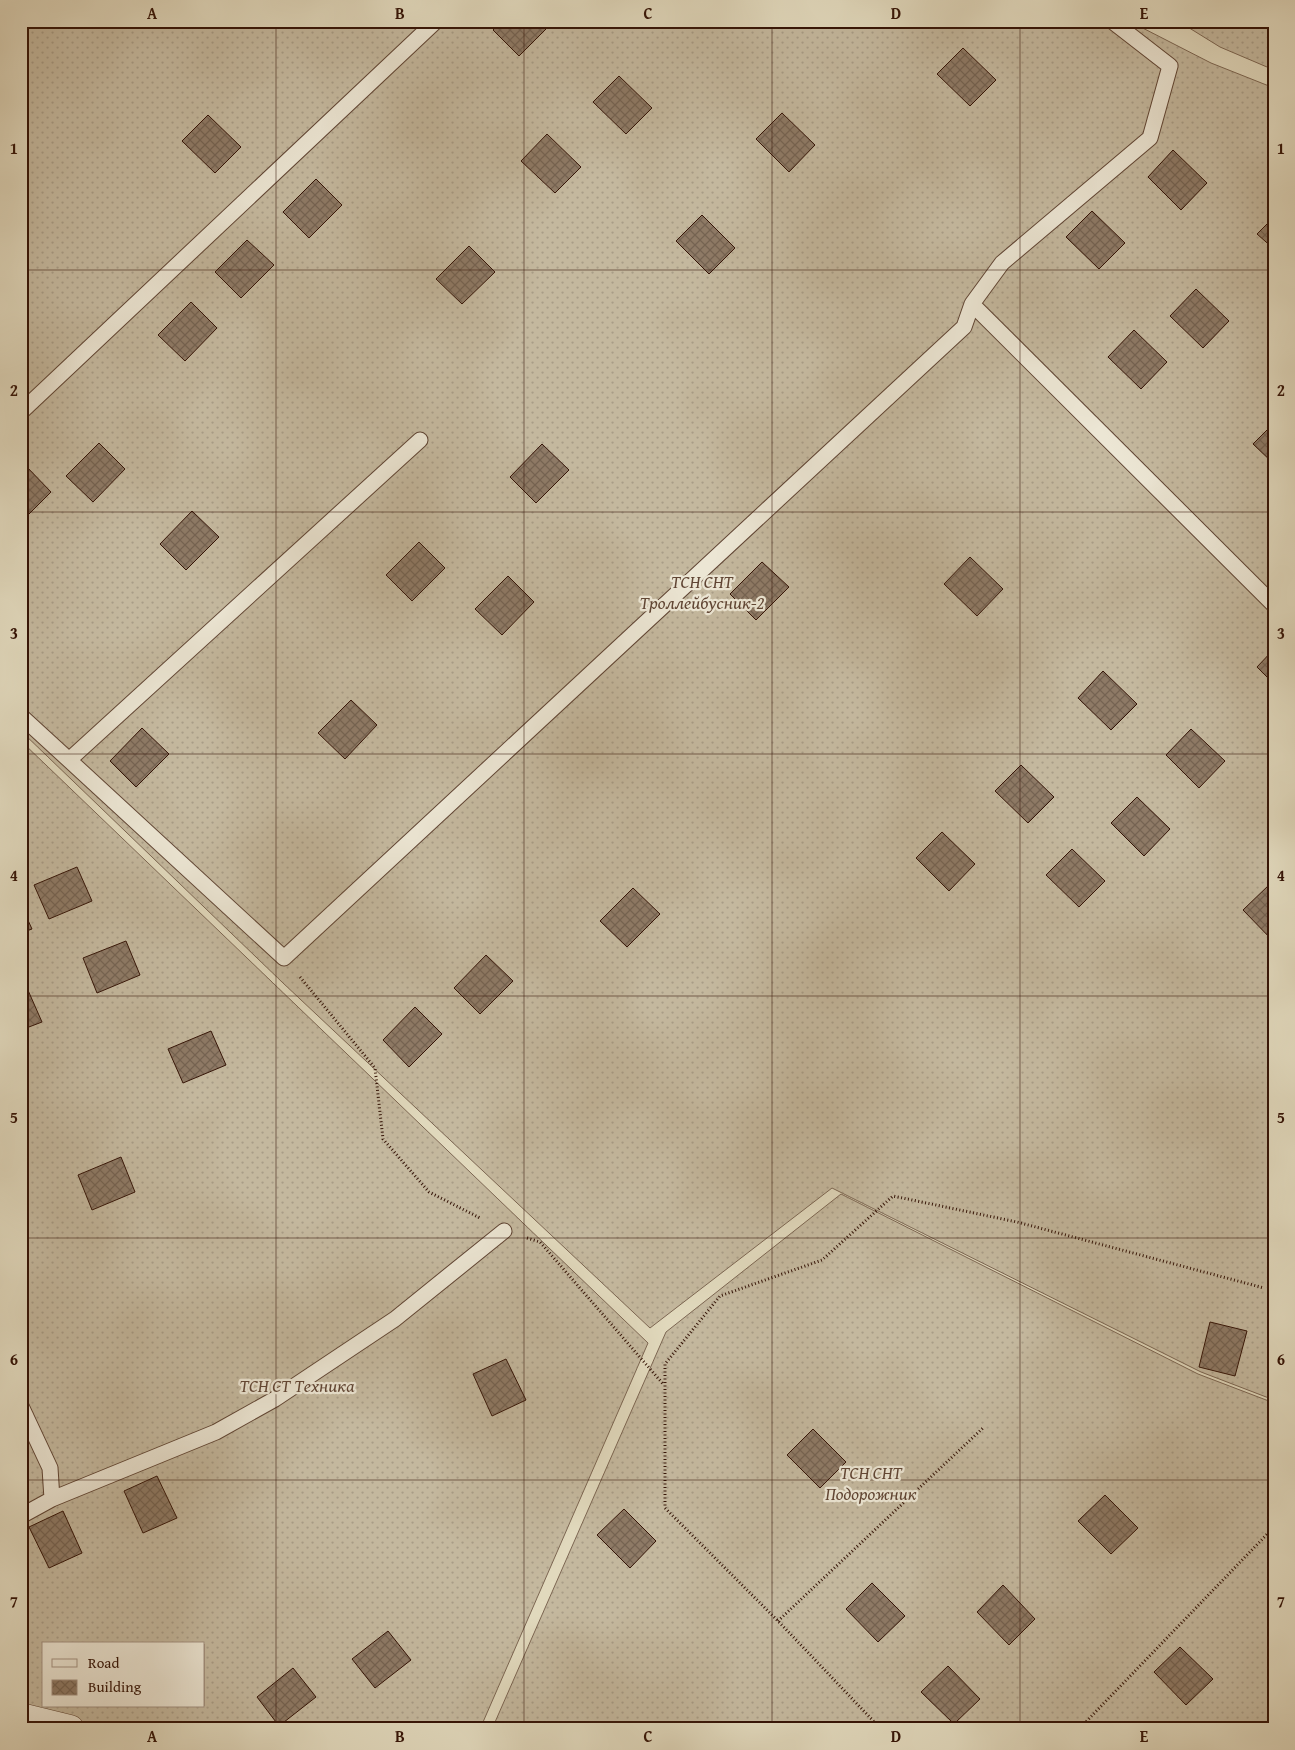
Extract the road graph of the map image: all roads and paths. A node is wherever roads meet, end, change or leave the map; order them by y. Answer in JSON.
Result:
{"nodes":[{"id":1,"x":436,"y":21,"type":"edge"},
{"id":2,"x":1112,"y":21,"type":"edge"},
{"id":3,"x":972,"y":304,"type":"junction"},
{"id":4,"x":21,"y":412,"type":"edge"},
{"id":5,"x":420,"y":440,"type":"dead end"},
{"id":6,"x":1274,"y":605,"type":"edge"},
{"id":7,"x":21,"y":716,"type":"edge"},
{"id":8,"x":69,"y":760,"type":"junction"},
{"id":9,"x":284,"y":958,"type":"junction"},
{"id":10,"x":504,"y":1231,"type":"junction"},
{"id":11,"x":1264,"y":1288,"type":"dead end"},
{"id":12,"x":665,"y":1386,"type":"junction"},
{"id":13,"x":21,"y":1406,"type":"edge"},
{"id":14,"x":984,"y":1427,"type":"dead end"},
{"id":15,"x":52,"y":1499,"type":"junction"},
{"id":16,"x":21,"y":1516,"type":"edge"},
{"id":17,"x":1274,"y":1527,"type":"edge"},
{"id":18,"x":778,"y":1621,"type":"junction"},
{"id":19,"x":21,"y":1717,"type":"edge"},
{"id":20,"x":70,"y":1729,"type":"edge"},
{"id":21,"x":881,"y":1729,"type":"edge"},
{"id":22,"x":1079,"y":1729,"type":"edge"}],
"edges":[{"from":1,"to":4,"type":"lane"},
{"from":2,"to":3,"type":"lane"},
{"from":3,"to":6,"type":"lane"},
{"from":3,"to":9,"type":"lane"},
{"from":5,"to":8,"type":"lane"},
{"from":7,"to":8,"type":"lane"},
{"from":8,"to":9,"type":"lane"},
{"from":9,"to":10,"type":"path"},
{"from":10,"to":12,"type":"path"},
{"from":10,"to":15,"type":"lane"},
{"from":11,"to":12,"type":"path"},
{"from":12,"to":18,"type":"path"},
{"from":13,"to":15,"type":"lane"},
{"from":14,"to":18,"type":"path"},
{"from":15,"to":16,"type":"lane"},
{"from":17,"to":22,"type":"path"},
{"from":18,"to":21,"type":"path"},
{"from":19,"to":20,"type":"street"}]}
